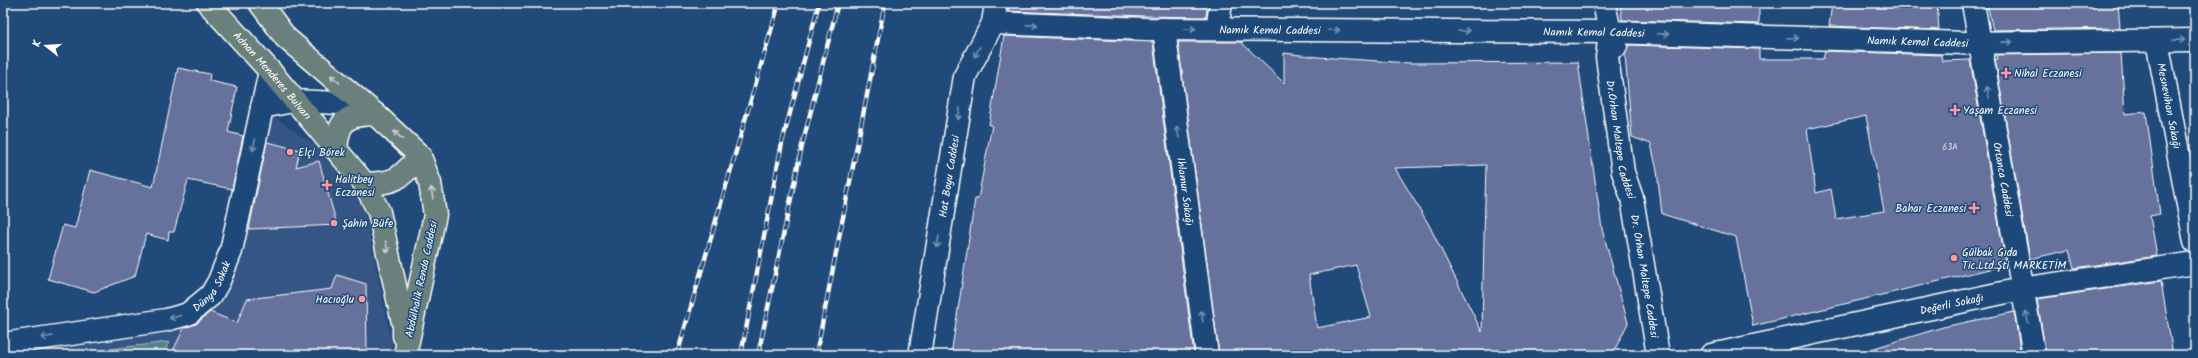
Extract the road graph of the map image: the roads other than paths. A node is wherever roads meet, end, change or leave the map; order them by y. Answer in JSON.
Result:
{"nodes":[{"id":1,"x":206,"y":3,"type":"edge"},
{"id":2,"x":260,"y":3,"type":"edge"},
{"id":3,"x":1221,"y":3,"type":"edge"},
{"id":4,"x":1604,"y":3,"type":"edge"},
{"id":5,"x":1973,"y":3,"type":"edge"},
{"id":6,"x":994,"y":13,"type":"edge"},
{"id":7,"x":1164,"y":29,"type":"junction"},
{"id":8,"x":1217,"y":29,"type":"junction"},
{"id":9,"x":1610,"y":32,"type":"junction"},
{"id":10,"x":2157,"y":40,"type":"junction"},
{"id":11,"x":2195,"y":40,"type":"edge"},
{"id":12,"x":1980,"y":42,"type":"junction"},
{"id":13,"x":270,"y":71,"type":"junction"},
{"id":14,"x":293,"y":101,"type":"junction"},
{"id":15,"x":262,"y":107,"type":"junction"},
{"id":16,"x":375,"y":114,"type":"junction"},
{"id":17,"x":336,"y":149,"type":"junction"},
{"id":18,"x":420,"y":156,"type":"junction"},
{"id":19,"x":365,"y":184,"type":"junction"},
{"id":20,"x":1632,"y":198,"type":"joint"},
{"id":21,"x":2195,"y":242,"type":"edge"},
{"id":22,"x":2195,"y":263,"type":"edge"},
{"id":23,"x":2021,"y":289,"type":"junction"},
{"id":24,"x":3,"y":344,"type":"edge"},
{"id":25,"x":404,"y":355,"type":"edge"},
{"id":26,"x":920,"y":355,"type":"edge"},
{"id":27,"x":1207,"y":355,"type":"edge"},
{"id":28,"x":1658,"y":355,"type":"edge"},
{"id":29,"x":1711,"y":355,"type":"edge"},
{"id":30,"x":2034,"y":355,"type":"edge"}],
"edges":[{"from":1,"to":13,"type":"main road","name":"Adnan Menderes Bulvarı"},
{"from":16,"to":2,"type":"main road","one_way":true},
{"from":3,"to":8,"type":"street"},
{"from":4,"to":9,"type":"street","name":"Dr.Orhan Maltepe Caddesi"},
{"from":5,"to":12,"type":"street","name":"Ortanca Caddesi"},
{"from":6,"to":7,"type":"street","name":"Namık Kemal Caddesi","one_way":true},
{"from":6,"to":26,"type":"street","name":"Hat Boyu Caddesi","one_way":true},
{"from":7,"to":8,"type":"street","name":"Namık Kemal Caddesi","one_way":true},
{"from":27,"to":7,"type":"street","name":"Ihlamur Sokağı","one_way":true},
{"from":8,"to":9,"type":"street","name":"Namık Kemal Caddesi","one_way":true},
{"from":9,"to":12,"type":"street","name":"Namık Kemal Caddesi","one_way":true},
{"from":9,"to":20,"type":"street","name":"Dr.Orhan Maltepe Caddesi"},
{"from":10,"to":11,"type":"street","name":"Namık Kemal Caddesi","one_way":true},
{"from":12,"to":10,"type":"street","name":"Namık Kemal Caddesi","one_way":true},
{"from":10,"to":21,"type":"street","name":"Mesnevihan Sokağı"},
{"from":23,"to":12,"type":"street","name":"Ortanca Caddesi","one_way":true},
{"from":13,"to":14,"type":"main road","name":"Adnan Menderes Bulvarı"},
{"from":13,"to":15,"type":"street","name":"Dünya Sokak"},
{"from":14,"to":15,"type":"street"},
{"from":14,"to":16,"type":"street"},
{"from":14,"to":17,"type":"main road","name":"Adnan Menderes Bulvarı"},
{"from":15,"to":24,"type":"street","name":"Dünya Sokak","one_way":true},
{"from":16,"to":17,"type":"main road"},
{"from":18,"to":16,"type":"main road","one_way":true},
{"from":17,"to":19,"type":"main road","name":"Adnan Menderes Bulvarı"},
{"from":18,"to":19,"type":"main road"},
{"from":25,"to":18,"type":"main road","name":"Abdülhalik Renda Caddesi","one_way":true},
{"from":19,"to":25,"type":"main road","name":"Abdülhalik Renda Caddesi","one_way":true},
{"from":20,"to":28,"type":"street","name":"Dr. Orhan Maltepe Caddesi"},
{"from":22,"to":23,"type":"street","name":"Değerli Sokağı"},
{"from":23,"to":29,"type":"street","name":"Değerli Sokağı"},
{"from":30,"to":23,"type":"street","name":"Ortanca Caddesi","one_way":true}]}
